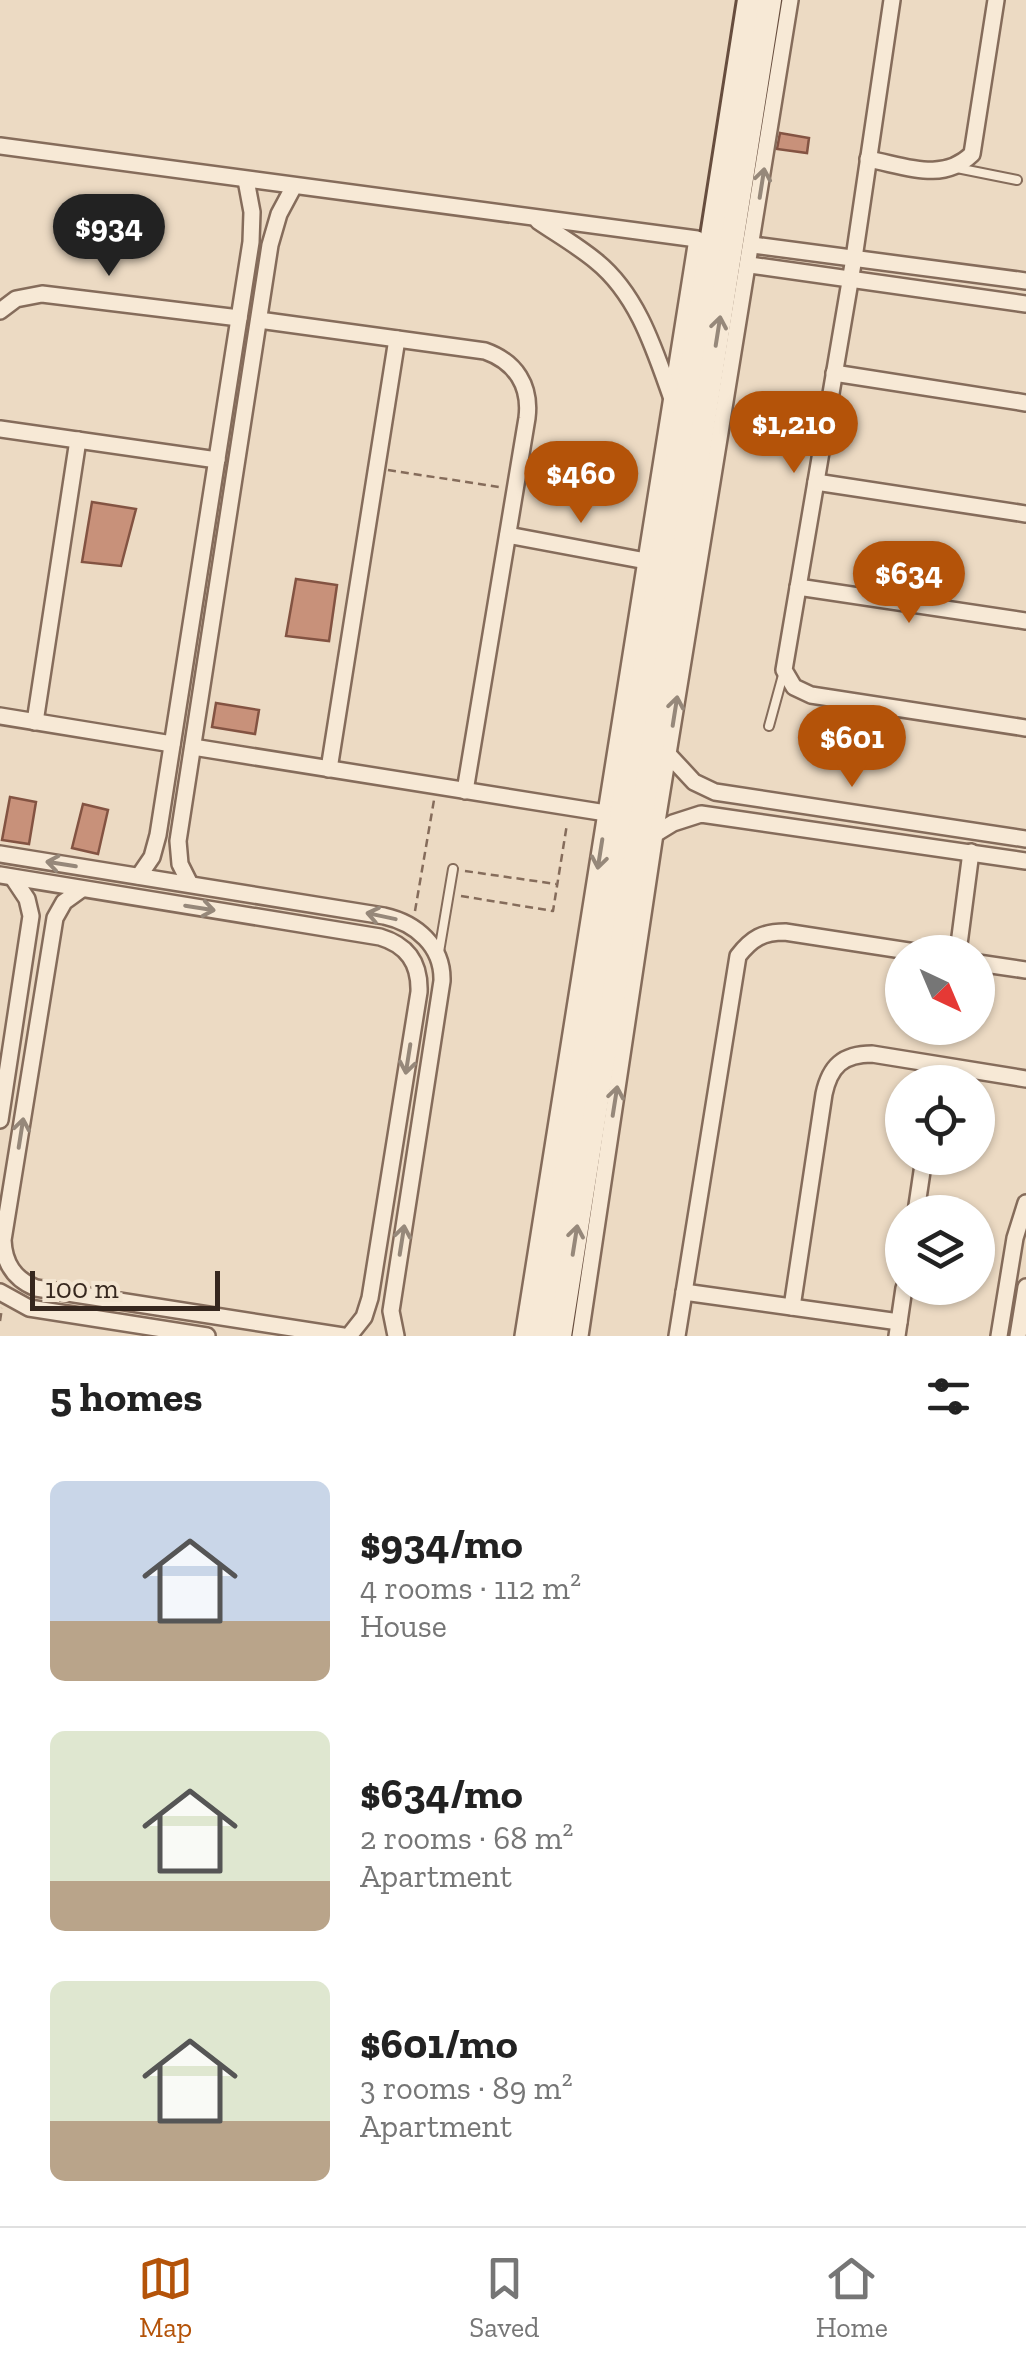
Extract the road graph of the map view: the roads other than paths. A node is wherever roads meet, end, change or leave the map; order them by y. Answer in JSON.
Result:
{"nodes":[{"id":1,"x":749,"y":0,"type":"edge"},
{"id":2,"x":770,"y":0,"type":"edge"},
{"id":3,"x":790,"y":0,"type":"edge"},
{"id":4,"x":892,"y":0,"type":"edge"},
{"id":5,"x":996,"y":0,"type":"edge"},
{"id":6,"x":0,"y":146,"type":"edge"},
{"id":7,"x":26,"y":150,"type":"junction"},
{"id":8,"x":0,"y":159,"type":"edge"},
{"id":9,"x":868,"y":160,"type":"junction"},
{"id":10,"x":958,"y":168,"type":"junction"},
{"id":11,"x":246,"y":180,"type":"junction"},
{"id":12,"x":1016,"y":180,"type":"dead end"},
{"id":13,"x":294,"y":186,"type":"junction"},
{"id":14,"x":534,"y":218,"type":"junction"},
{"id":15,"x":723,"y":242,"type":"junction"},
{"id":16,"x":854,"y":258,"type":"junction"},
{"id":17,"x":750,"y":265,"type":"junction"},
{"id":18,"x":850,"y":279,"type":"junction"},
{"id":19,"x":1026,"y":281,"type":"edge"},
{"id":20,"x":1026,"y":304,"type":"edge"},
{"id":21,"x":0,"y":311,"type":"edge"},
{"id":22,"x":239,"y":318,"type":"junction"},
{"id":23,"x":259,"y":320,"type":"junction"},
{"id":24,"x":397,"y":339,"type":"junction"},
{"id":25,"x":834,"y":374,"type":"junction"},
{"id":26,"x":672,"y":397,"type":"junction"},
{"id":27,"x":1026,"y":403,"type":"edge"},
{"id":28,"x":0,"y":429,"type":"edge"},
{"id":29,"x":78,"y":440,"type":"junction"},
{"id":30,"x":217,"y":460,"type":"junction"},
{"id":31,"x":816,"y":482,"type":"junction"},
{"id":32,"x":1026,"y":514,"type":"edge"},
{"id":33,"x":508,"y":534,"type":"junction"},
{"id":34,"x":646,"y":561,"type":"junction"},
{"id":35,"x":798,"y":587,"type":"junction"},
{"id":36,"x":1026,"y":621,"type":"edge"},
{"id":37,"x":641,"y":644,"type":"junction"},
{"id":38,"x":784,"y":670,"type":"junction"},
{"id":39,"x":0,"y":716,"type":"edge"},
{"id":40,"x":35,"y":722,"type":"junction"},
{"id":41,"x":768,"y":726,"type":"dead end"},
{"id":42,"x":1026,"y":728,"type":"edge"},
{"id":43,"x":172,"y":744,"type":"junction"},
{"id":44,"x":193,"y":747,"type":"junction"},
{"id":45,"x":668,"y":754,"type":"junction"},
{"id":46,"x":329,"y":768,"type":"junction"},
{"id":47,"x":465,"y":790,"type":"junction"},
{"id":48,"x":753,"y":798,"type":"junction"},
{"id":49,"x":606,"y":813,"type":"junction"},
{"id":50,"x":752,"y":819,"type":"junction"},
{"id":51,"x":656,"y":834,"type":"junction"},
{"id":52,"x":1026,"y":839,"type":"edge"},
{"id":53,"x":156,"y":846,"type":"junction"},
{"id":54,"x":178,"y":848,"type":"junction"},
{"id":55,"x":971,"y":852,"type":"junction"},
{"id":56,"x":0,"y":854,"type":"edge"},
{"id":57,"x":1026,"y":861,"type":"edge"},
{"id":58,"x":452,"y":869,"type":"road end"},
{"id":59,"x":6,"y":876,"type":"edge"},
{"id":60,"x":140,"y":876,"type":"junction"},
{"id":61,"x":190,"y":884,"type":"junction"},
{"id":62,"x":82,"y":889,"type":"junction"},
{"id":63,"x":31,"y":916,"type":"junction"},
{"id":64,"x":55,"y":918,"type":"junction"},
{"id":65,"x":960,"y":935,"type":"edge"},
{"id":66,"x":885,"y":947,"type":"edge"},
{"id":67,"x":438,"y":956,"type":"junction"},
{"id":68,"x":995,"y":965,"type":"edge"},
{"id":69,"x":1026,"y":970,"type":"edge"},
{"id":70,"x":938,"y":1065,"type":"edge"},
{"id":71,"x":995,"y":1074,"type":"edge"},
{"id":72,"x":1026,"y":1079,"type":"edge"},
{"id":73,"x":0,"y":1120,"type":"edge"},
{"id":74,"x":1026,"y":1204,"type":"edge"},
{"id":75,"x":1026,"y":1287,"type":"edge"},
{"id":76,"x":0,"y":1292,"type":"edge"},
{"id":77,"x":684,"y":1292,"type":"junction"},
{"id":78,"x":792,"y":1307,"type":"junction"},
{"id":79,"x":368,"y":1308,"type":"junction"},
{"id":80,"x":391,"y":1311,"type":"junction"},
{"id":81,"x":898,"y":1329,"type":"edge"},
{"id":82,"x":206,"y":1336,"type":"edge"},
{"id":83,"x":346,"y":1336,"type":"edge"},
{"id":84,"x":396,"y":1336,"type":"edge"},
{"id":85,"x":523,"y":1336,"type":"edge"},
{"id":86,"x":540,"y":1336,"type":"edge"},
{"id":87,"x":560,"y":1336,"type":"edge"},
{"id":88,"x":580,"y":1336,"type":"edge"},
{"id":89,"x":677,"y":1336,"type":"edge"},
{"id":90,"x":999,"y":1336,"type":"edge"},
{"id":91,"x":1018,"y":1336,"type":"edge"}],
"edges":[{"from":1,"to":15,"type":"street"},
{"from":2,"to":15,"type":"street"},
{"from":15,"to":3,"type":"street","one_way":true},
{"from":4,"to":9,"type":"street"},
{"from":5,"to":10,"type":"street"},
{"from":6,"to":7,"type":"street"},
{"from":7,"to":8,"type":"street"},
{"from":7,"to":11,"type":"street"},
{"from":9,"to":10,"type":"street"},
{"from":9,"to":16,"type":"street"},
{"from":10,"to":12,"type":"lane"},
{"from":11,"to":13,"type":"street"},
{"from":11,"to":22,"type":"street"},
{"from":13,"to":14,"type":"street"},
{"from":13,"to":23,"type":"street"},
{"from":14,"to":15,"type":"street"},
{"from":14,"to":26,"type":"street"},
{"from":15,"to":16,"type":"street"},
{"from":15,"to":17,"type":"street"},
{"from":15,"to":26,"type":"street"},
{"from":15,"to":37,"type":"street"},
{"from":87,"to":15,"type":"street","one_way":true},
{"from":16,"to":18,"type":"street"},
{"from":16,"to":19,"type":"street"},
{"from":17,"to":18,"type":"street"},
{"from":45,"to":17,"type":"street","one_way":true},
{"from":18,"to":20,"type":"street"},
{"from":18,"to":25,"type":"street"},
{"from":21,"to":22,"type":"street"},
{"from":22,"to":30,"type":"street"},
{"from":23,"to":24,"type":"street"},
{"from":23,"to":44,"type":"street"},
{"from":24,"to":33,"type":"street"},
{"from":24,"to":46,"type":"street"},
{"from":25,"to":27,"type":"street"},
{"from":25,"to":31,"type":"street"},
{"from":26,"to":34,"type":"street"},
{"from":28,"to":29,"type":"street"},
{"from":29,"to":30,"type":"street"},
{"from":29,"to":40,"type":"street"},
{"from":30,"to":43,"type":"street"},
{"from":31,"to":32,"type":"street"},
{"from":31,"to":35,"type":"street"},
{"from":33,"to":34,"type":"street"},
{"from":33,"to":47,"type":"street"},
{"from":34,"to":37,"type":"street"},
{"from":35,"to":36,"type":"street"},
{"from":35,"to":38,"type":"street"},
{"from":37,"to":49,"type":"street"},
{"from":37,"to":86,"type":"street"},
{"from":38,"to":41,"type":"lane"},
{"from":38,"to":42,"type":"street"},
{"from":39,"to":40,"type":"street"},
{"from":40,"to":43,"type":"street"},
{"from":43,"to":53,"type":"street"},
{"from":44,"to":46,"type":"street"},
{"from":44,"to":54,"type":"street"},
{"from":45,"to":48,"type":"street"},
{"from":45,"to":51,"type":"street"},
{"from":46,"to":47,"type":"street"},
{"from":47,"to":49,"type":"street"},
{"from":48,"to":50,"type":"street"},
{"from":48,"to":52,"type":"street"},
{"from":49,"to":85,"type":"street","one_way":true},
{"from":50,"to":51,"type":"street"},
{"from":50,"to":55,"type":"street"},
{"from":88,"to":51,"type":"street","one_way":true},
{"from":53,"to":54,"type":"street"},
{"from":53,"to":60,"type":"street"},
{"from":54,"to":61,"type":"street"},
{"from":55,"to":57,"type":"street"},
{"from":55,"to":65,"type":"street"},
{"from":60,"to":56,"type":"street","one_way":true},
{"from":58,"to":67,"type":"lane"},
{"from":59,"to":62,"type":"street"},
{"from":59,"to":63,"type":"street"},
{"from":60,"to":61,"type":"street"},
{"from":67,"to":61,"type":"street","one_way":true},
{"from":62,"to":64,"type":"street"},
{"from":62,"to":79,"type":"street","one_way":true},
{"from":63,"to":64,"type":"street"},
{"from":63,"to":73,"type":"street"},
{"from":83,"to":64,"type":"street","one_way":true},
{"from":66,"to":77,"type":"street"},
{"from":80,"to":67,"type":"street","one_way":true},
{"from":68,"to":69,"type":"street"},
{"from":70,"to":78,"type":"street"},
{"from":71,"to":72,"type":"street"},
{"from":74,"to":90,"type":"street"},
{"from":75,"to":91,"type":"street"},
{"from":76,"to":82,"type":"street"},
{"from":77,"to":78,"type":"street"},
{"from":77,"to":89,"type":"street"},
{"from":78,"to":81,"type":"street"},
{"from":79,"to":80,"type":"street"},
{"from":79,"to":83,"type":"street"},
{"from":80,"to":84,"type":"street"}]}
